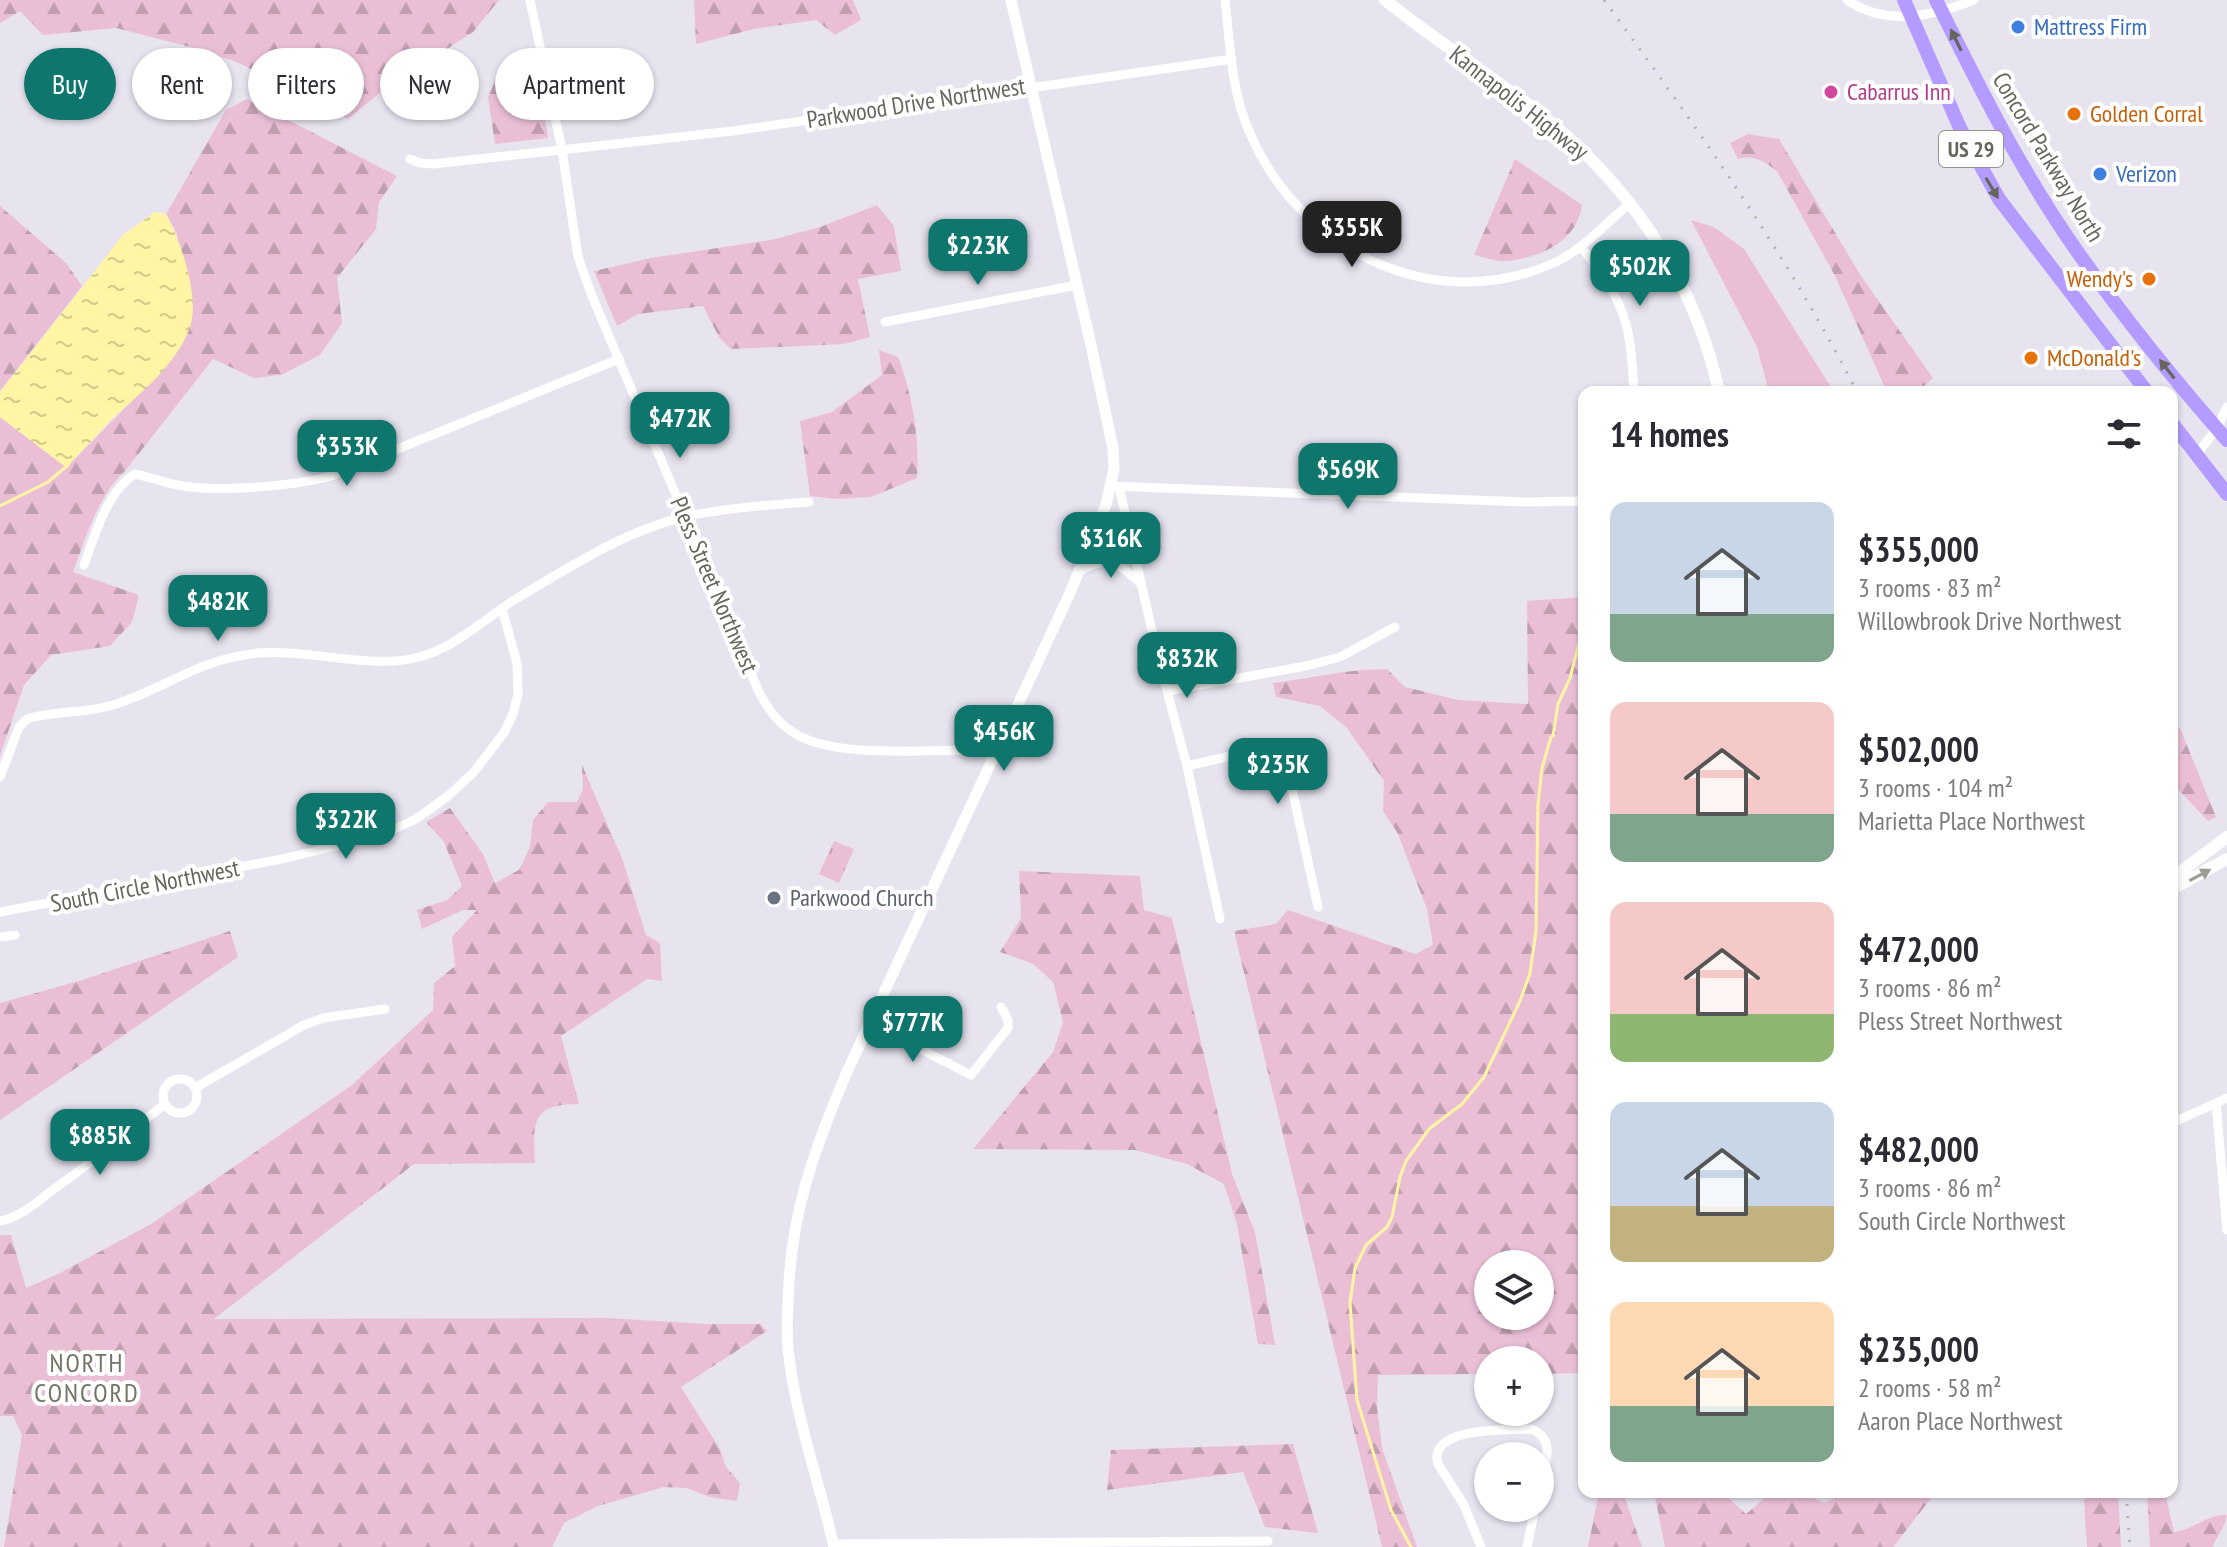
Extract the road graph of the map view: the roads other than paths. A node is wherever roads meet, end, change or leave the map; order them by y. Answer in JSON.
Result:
{"nodes":[{"id":1,"x":530,"y":0,"type":"edge"},
{"id":2,"x":1011,"y":0,"type":"edge"},
{"id":3,"x":1225,"y":0,"type":"edge"},
{"id":4,"x":1385,"y":0,"type":"edge"},
{"id":5,"x":1847,"y":0,"type":"edge"},
{"id":6,"x":1904,"y":0,"type":"edge"},
{"id":7,"x":1974,"y":0,"type":"edge"},
{"id":8,"x":1939,"y":6,"type":"edge"},
{"id":9,"x":1911,"y":16,"type":"junction"},
{"id":10,"x":1232,"y":59,"type":"junction"},
{"id":11,"x":1031,"y":86,"type":"junction"},
{"id":12,"x":562,"y":150,"type":"junction"},
{"id":13,"x":410,"y":159,"type":"dead end"},
{"id":14,"x":1630,"y":203,"type":"junction"},
{"id":15,"x":1582,"y":248,"type":"junction"},
{"id":16,"x":1077,"y":285,"type":"junction"},
{"id":17,"x":885,"y":322,"type":"dead end"},
{"id":18,"x":619,"y":359,"type":"junction"},
{"id":19,"x":1634,"y":386,"type":"edge"},
{"id":20,"x":1717,"y":386,"type":"edge"},
{"id":21,"x":2142,"y":386,"type":"edge"},
{"id":22,"x":2227,"y":407,"type":"edge"},
{"id":23,"x":2178,"y":430,"type":"edge"},
{"id":24,"x":2222,"y":434,"type":"edge"},
{"id":25,"x":2197,"y":454,"type":"junction"},
{"id":26,"x":1115,"y":486,"type":"junction"},
{"id":27,"x":2227,"y":494,"type":"edge"},
{"id":28,"x":1578,"y":501,"type":"edge"},
{"id":29,"x":809,"y":502,"type":"dead end"},
{"id":30,"x":686,"y":517,"type":"junction"},
{"id":31,"x":84,"y":565,"type":"dead end"},
{"id":32,"x":1078,"y":572,"type":"junction"},
{"id":33,"x":1142,"y":585,"type":"junction"},
{"id":34,"x":502,"y":609,"type":"junction"},
{"id":35,"x":1395,"y":627,"type":"dead end"},
{"id":36,"x":1167,"y":691,"type":"junction"},
{"id":37,"x":996,"y":750,"type":"junction"},
{"id":38,"x":1187,"y":766,"type":"junction"},
{"id":39,"x":0,"y":777,"type":"edge"},
{"id":40,"x":2227,"y":837,"type":"edge"},
{"id":41,"x":2227,"y":859,"type":"edge"},
{"id":42,"x":2178,"y":874,"type":"edge"},
{"id":43,"x":2178,"y":886,"type":"edge"},
{"id":44,"x":1318,"y":907,"type":"dead end"},
{"id":45,"x":0,"y":912,"type":"edge"},
{"id":46,"x":1220,"y":919,"type":"dead end"},
{"id":47,"x":15,"y":935,"type":"dead end"},
{"id":48,"x":0,"y":937,"type":"edge"},
{"id":49,"x":1001,"y":1007,"type":"dead end"},
{"id":50,"x":385,"y":1009,"type":"dead end"},
{"id":51,"x":869,"y":1023,"type":"junction"},
{"id":52,"x":195,"y":1088,"type":"junction"},
{"id":53,"x":2227,"y":1098,"type":"edge"},
{"id":54,"x":2216,"y":1103,"type":"junction"},
{"id":55,"x":165,"y":1104,"type":"junction"},
{"id":56,"x":2178,"y":1120,"type":"edge"},
{"id":57,"x":0,"y":1221,"type":"edge"},
{"id":58,"x":2227,"y":1230,"type":"edge"},
{"id":59,"x":1546,"y":1442,"type":"edge"},
{"id":60,"x":1532,"y":1522,"type":"edge"},
{"id":61,"x":1268,"y":1541,"type":"dead end"},
{"id":62,"x":834,"y":1546,"type":"edge"},
{"id":63,"x":1481,"y":1547,"type":"edge"},
{"id":64,"x":1527,"y":1547,"type":"edge"}],
"edges":[{"from":1,"to":12,"type":"street","name":"Pless Street Northwest"},
{"from":2,"to":11,"type":"street"},
{"from":3,"to":10,"type":"street"},
{"from":4,"to":14,"type":"main road","name":"Kannapolis Highway"},
{"from":5,"to":9,"type":"street"},
{"from":6,"to":9,"type":"highway","number":"US 29"},
{"from":7,"to":8,"type":"street"},
{"from":8,"to":9,"type":"street"},
{"from":24,"to":8,"type":"highway","name":"Concord Parkway North","number":"US 29","one_way":true},
{"from":9,"to":21,"type":"highway","number":"US 29","one_way":true},
{"from":10,"to":11,"type":"street","name":"Parkwood Drive Northwest"},
{"from":10,"to":15,"type":"street"},
{"from":11,"to":12,"type":"street","name":"Parkwood Drive Northwest"},
{"from":11,"to":16,"type":"street"},
{"from":12,"to":13,"type":"street","name":"Parkwood Drive Northwest"},
{"from":12,"to":18,"type":"street","name":"Pless Street Northwest"},
{"from":14,"to":15,"type":"street"},
{"from":14,"to":20,"type":"main road","name":"Kannapolis Highway"},
{"from":15,"to":19,"type":"street"},
{"from":16,"to":17,"type":"street"},
{"from":16,"to":26,"type":"street"},
{"from":18,"to":30,"type":"street","name":"Pless Street Northwest"},
{"from":18,"to":31,"type":"street"},
{"from":22,"to":24,"type":"street"},
{"from":23,"to":25,"type":"highway"},
{"from":24,"to":25,"type":"street"},
{"from":25,"to":27,"type":"highway"},
{"from":26,"to":28,"type":"street"},
{"from":26,"to":32,"type":"street"},
{"from":26,"to":33,"type":"street"},
{"from":29,"to":30,"type":"street"},
{"from":30,"to":34,"type":"street"},
{"from":30,"to":37,"type":"street","name":"Pless Street Northwest"},
{"from":32,"to":33,"type":"street"},
{"from":32,"to":37,"type":"street"},
{"from":33,"to":36,"type":"street"},
{"from":34,"to":39,"type":"street"},
{"from":34,"to":45,"type":"street","name":"South Circle Northwest"},
{"from":35,"to":36,"type":"street"},
{"from":36,"to":38,"type":"street"},
{"from":37,"to":51,"type":"street"},
{"from":38,"to":44,"type":"street"},
{"from":38,"to":46,"type":"street"},
{"from":40,"to":42,"type":"main road"},
{"from":43,"to":41,"type":"main road","one_way":true},
{"from":47,"to":48,"type":"street"},
{"from":49,"to":51,"type":"street"},
{"from":50,"to":52,"type":"street"},
{"from":51,"to":62,"type":"street"},
{"from":52,"to":55,"type":"street"},
{"from":52,"to":55,"type":"street"},
{"from":53,"to":54,"type":"street"},
{"from":54,"to":56,"type":"street"},
{"from":54,"to":58,"type":"street"},
{"from":55,"to":57,"type":"street"},
{"from":59,"to":63,"type":"street"},
{"from":60,"to":64,"type":"street"},
{"from":61,"to":62,"type":"street"}]}
